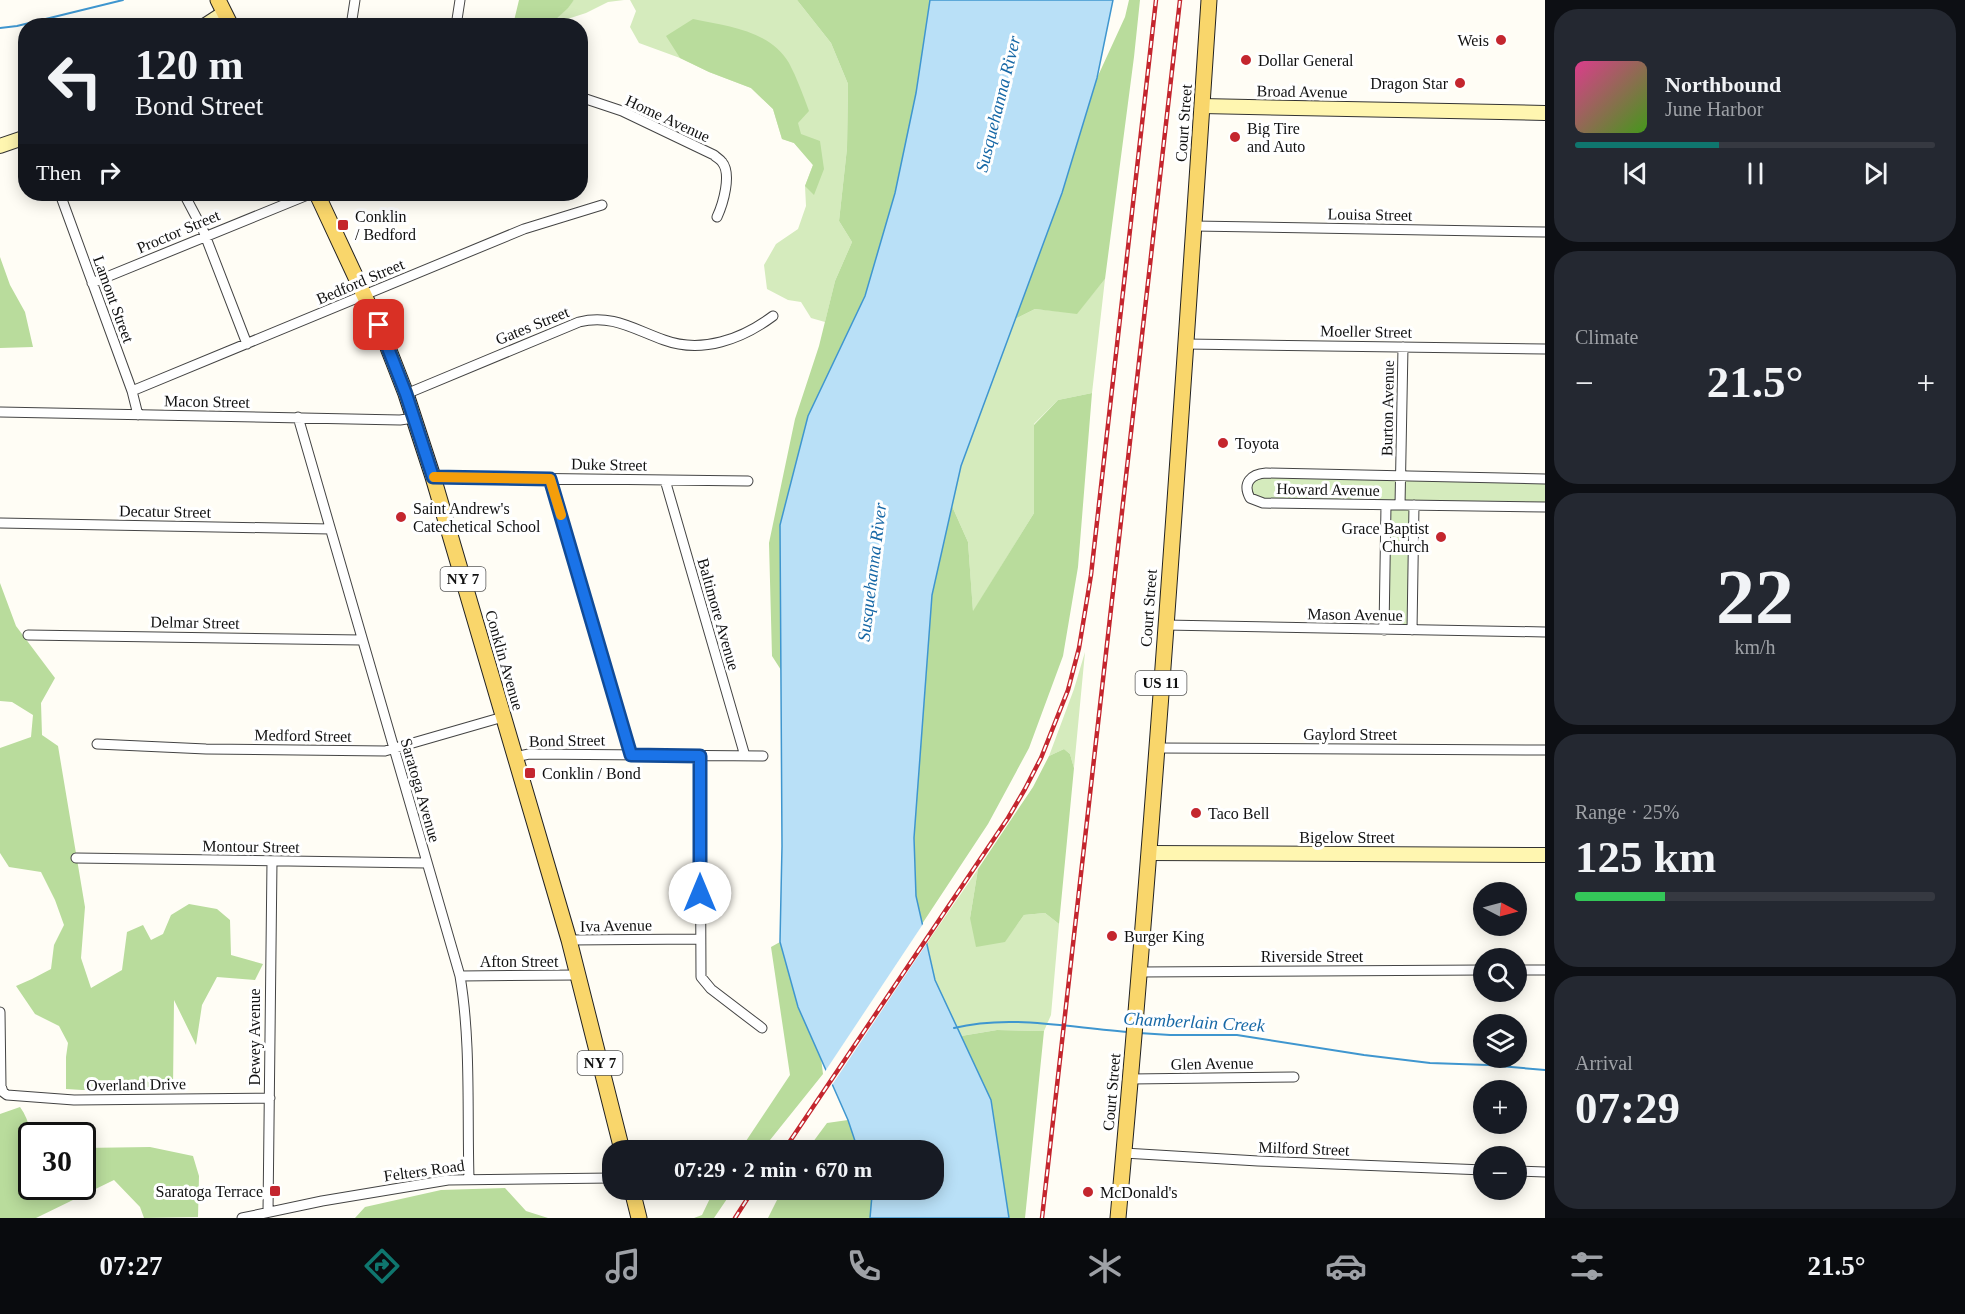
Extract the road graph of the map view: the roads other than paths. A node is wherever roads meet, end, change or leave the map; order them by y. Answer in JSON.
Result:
{"nodes":[{"id":1,"x":356,"y":0,"type":"edge"},
{"id":2,"x":460,"y":0,"type":"edge"},
{"id":3,"x":1209,"y":0,"type":"edge"},
{"id":4,"x":353,"y":18,"type":"edge"},
{"id":5,"x":457,"y":18,"type":"edge"},
{"id":6,"x":588,"y":100,"type":"edge"},
{"id":7,"x":1202,"y":106,"type":"junction"},
{"id":8,"x":1545,"y":113,"type":"edge"},
{"id":9,"x":18,"y":140,"type":"edge"},
{"id":10,"x":0,"y":146,"type":"edge"},
{"id":11,"x":63,"y":201,"type":"edge"},
{"id":12,"x":188,"y":201,"type":"edge"},
{"id":13,"x":293,"y":201,"type":"edge"},
{"id":14,"x":320,"y":201,"type":"edge"},
{"id":15,"x":602,"y":205,"type":"dead end"},
{"id":16,"x":717,"y":217,"type":"dead end"},
{"id":17,"x":1194,"y":226,"type":"junction"},
{"id":18,"x":1545,"y":232,"type":"edge"},
{"id":19,"x":206,"y":236,"type":"junction"},
{"id":20,"x":92,"y":283,"type":"junction"},
{"id":21,"x":365,"y":295,"type":"junction"},
{"id":22,"x":773,"y":316,"type":"dead end"},
{"id":23,"x":247,"y":344,"type":"junction"},
{"id":24,"x":1186,"y":344,"type":"junction"},
{"id":25,"x":1403,"y":347,"type":"junction"},
{"id":26,"x":1545,"y":350,"type":"edge"},
{"id":27,"x":132,"y":391,"type":"junction"},
{"id":28,"x":406,"y":394,"type":"junction"},
{"id":29,"x":0,"y":412,"type":"edge"},
{"id":30,"x":138,"y":414,"type":"junction"},
{"id":31,"x":298,"y":417,"type":"junction"},
{"id":32,"x":414,"y":417,"type":"junction"},
{"id":33,"x":1401,"y":475,"type":"junction"},
{"id":34,"x":433,"y":477,"type":"junction"},
{"id":35,"x":550,"y":479,"type":"junction"},
{"id":36,"x":1545,"y":479,"type":"edge"},
{"id":37,"x":664,"y":480,"type":"junction"},
{"id":38,"x":748,"y":481,"type":"dead end"},
{"id":39,"x":1386,"y":505,"type":"junction"},
{"id":40,"x":1400,"y":505,"type":"junction"},
{"id":41,"x":1414,"y":505,"type":"junction"},
{"id":42,"x":1545,"y":507,"type":"edge"},
{"id":43,"x":0,"y":523,"type":"edge"},
{"id":44,"x":330,"y":529,"type":"junction"},
{"id":45,"x":1165,"y":625,"type":"junction"},
{"id":46,"x":1384,"y":630,"type":"junction"},
{"id":47,"x":1412,"y":630,"type":"junction"},
{"id":48,"x":1545,"y":632,"type":"edge"},
{"id":49,"x":28,"y":635,"type":"dead end"},
{"id":50,"x":362,"y":640,"type":"junction"},
{"id":51,"x":503,"y":717,"type":"junction"},
{"id":52,"x":97,"y":744,"type":"dead end"},
{"id":53,"x":1156,"y":748,"type":"junction"},
{"id":54,"x":393,"y":749,"type":"junction"},
{"id":55,"x":1545,"y":750,"type":"edge"},
{"id":56,"x":631,"y":755,"type":"junction"},
{"id":57,"x":700,"y":756,"type":"junction"},
{"id":58,"x":745,"y":756,"type":"junction"},
{"id":59,"x":763,"y":756,"type":"dead end"},
{"id":60,"x":515,"y":757,"type":"junction"},
{"id":61,"x":1149,"y":853,"type":"junction"},
{"id":62,"x":1545,"y":855,"type":"edge"},
{"id":63,"x":76,"y":858,"type":"dead end"},
{"id":64,"x":272,"y":861,"type":"junction"},
{"id":65,"x":426,"y":862,"type":"junction"},
{"id":66,"x":700,"y":939,"type":"junction"},
{"id":67,"x":569,"y":940,"type":"junction"},
{"id":68,"x":1473,"y":970,"type":"edge"},
{"id":69,"x":1527,"y":970,"type":"edge"},
{"id":70,"x":1545,"y":970,"type":"edge"},
{"id":71,"x":1140,"y":972,"type":"junction"},
{"id":72,"x":578,"y":975,"type":"junction"},
{"id":73,"x":460,"y":976,"type":"junction"},
{"id":74,"x":0,"y":1012,"type":"edge"},
{"id":75,"x":762,"y":1028,"type":"dead end"},
{"id":76,"x":1294,"y":1077,"type":"dead end"},
{"id":77,"x":1131,"y":1079,"type":"junction"},
{"id":78,"x":270,"y":1098,"type":"junction"},
{"id":79,"x":619,"y":1140,"type":"edge"},
{"id":80,"x":1124,"y":1153,"type":"junction"},
{"id":81,"x":1473,"y":1170,"type":"edge"},
{"id":82,"x":1527,"y":1171,"type":"edge"},
{"id":83,"x":1545,"y":1172,"type":"edge"},
{"id":84,"x":469,"y":1178,"type":"junction"},
{"id":85,"x":602,"y":1178,"type":"edge"},
{"id":86,"x":634,"y":1200,"type":"edge"},
{"id":87,"x":268,"y":1212,"type":"junction"},
{"id":88,"x":242,"y":1218,"type":"edge"},
{"id":89,"x":639,"y":1218,"type":"edge"},
{"id":90,"x":1118,"y":1218,"type":"edge"}],
"edges":[{"from":1,"to":4,"type":"street"},
{"from":2,"to":5,"type":"street"},
{"from":3,"to":7,"type":"main road","name":"Court Street","number":"US 11"},
{"from":6,"to":16,"type":"street","name":"Home Avenue"},
{"from":7,"to":8,"type":"street","name":"Broad Avenue"},
{"from":7,"to":17,"type":"main road","name":"Court Street","number":"US 11"},
{"from":9,"to":10,"type":"street"},
{"from":11,"to":20,"type":"street","name":"Lamont Street"},
{"from":12,"to":19,"type":"street"},
{"from":13,"to":19,"type":"street","name":"Proctor Street"},
{"from":14,"to":21,"type":"main road","name":"Conklin Avenue","number":"NY 7"},
{"from":15,"to":21,"type":"street","name":"Bedford Street"},
{"from":17,"to":18,"type":"street","name":"Louisa Street"},
{"from":17,"to":24,"type":"main road","name":"Court Street","number":"US 11"},
{"from":19,"to":20,"type":"street","name":"Proctor Street"},
{"from":19,"to":23,"type":"street"},
{"from":20,"to":27,"type":"street","name":"Lamont Street"},
{"from":21,"to":23,"type":"street","name":"Bedford Street"},
{"from":21,"to":28,"type":"main road","name":"Conklin Avenue","number":"NY 7"},
{"from":22,"to":28,"type":"street","name":"Gates Street"},
{"from":23,"to":27,"type":"street","name":"Bedford Street"},
{"from":24,"to":25,"type":"street","name":"Moeller Street"},
{"from":24,"to":45,"type":"main road","name":"Court Street","number":"US 11"},
{"from":25,"to":26,"type":"street","name":"Moeller Street"},
{"from":25,"to":33,"type":"street","name":"Burton Avenue"},
{"from":27,"to":30,"type":"street","name":"Lamont Street"},
{"from":28,"to":32,"type":"main road","name":"Conklin Avenue","number":"NY 7"},
{"from":29,"to":30,"type":"street","name":"Macon Street"},
{"from":30,"to":31,"type":"street","name":"Macon Street"},
{"from":31,"to":32,"type":"street","name":"Macon Street"},
{"from":31,"to":44,"type":"street","name":"Saratoga Avenue"},
{"from":32,"to":34,"type":"main road","name":"Conklin Avenue","number":"NY 7"},
{"from":33,"to":36,"type":"street","name":"Howard Avenue"},
{"from":33,"to":39,"type":"street","name":"Howard Avenue"},
{"from":33,"to":40,"type":"street","name":"Burton Avenue"},
{"from":34,"to":35,"type":"street","name":"Duke Street"},
{"from":34,"to":51,"type":"main road","name":"Conklin Avenue","number":"NY 7"},
{"from":35,"to":37,"type":"street","name":"Duke Street"},
{"from":35,"to":56,"type":"street"},
{"from":37,"to":38,"type":"street","name":"Duke Street"},
{"from":37,"to":58,"type":"street","name":"Baltimore Avenue"},
{"from":39,"to":40,"type":"street","name":"Howard Avenue"},
{"from":39,"to":46,"type":"street"},
{"from":40,"to":41,"type":"street","name":"Howard Avenue"},
{"from":41,"to":42,"type":"street","name":"Howard Avenue"},
{"from":41,"to":47,"type":"street"},
{"from":43,"to":44,"type":"street","name":"Decatur Street"},
{"from":44,"to":50,"type":"street","name":"Saratoga Avenue"},
{"from":45,"to":46,"type":"street","name":"Mason Avenue"},
{"from":45,"to":53,"type":"main road","name":"Court Street","number":"US 11"},
{"from":46,"to":47,"type":"street","name":"Mason Avenue"},
{"from":47,"to":48,"type":"street","name":"Mason Avenue"},
{"from":49,"to":50,"type":"street","name":"Delmar Street"},
{"from":50,"to":54,"type":"street","name":"Saratoga Avenue"},
{"from":51,"to":54,"type":"street","name":"Medford Street"},
{"from":51,"to":60,"type":"main road","name":"Conklin Avenue","number":"NY 7"},
{"from":52,"to":54,"type":"street","name":"Medford Street"},
{"from":53,"to":55,"type":"street","name":"Gaylord Street"},
{"from":53,"to":61,"type":"main road","name":"Court Street","number":"US 11"},
{"from":54,"to":65,"type":"street","name":"Saratoga Avenue"},
{"from":56,"to":57,"type":"street","name":"Bond Street"},
{"from":56,"to":60,"type":"street","name":"Bond Street"},
{"from":57,"to":58,"type":"street","name":"Bond Street"},
{"from":57,"to":66,"type":"street"},
{"from":58,"to":59,"type":"street","name":"Bond Street"},
{"from":60,"to":67,"type":"main road","name":"Conklin Avenue","number":"NY 7"},
{"from":61,"to":62,"type":"street","name":"Bigelow Street"},
{"from":61,"to":71,"type":"main road","name":"Court Street","number":"US 11"},
{"from":63,"to":64,"type":"street","name":"Montour Street"},
{"from":64,"to":65,"type":"street","name":"Montour Street"},
{"from":64,"to":78,"type":"street","name":"Dewey Avenue"},
{"from":65,"to":73,"type":"street","name":"Saratoga Avenue"},
{"from":66,"to":67,"type":"street","name":"Iva Avenue"},
{"from":66,"to":75,"type":"street"},
{"from":67,"to":72,"type":"main road","name":"Conklin Avenue","number":"NY 7"},
{"from":68,"to":71,"type":"street","name":"Riverside Street"},
{"from":69,"to":70,"type":"street"},
{"from":71,"to":77,"type":"main road","name":"Court Street","number":"US 11"},
{"from":72,"to":73,"type":"street","name":"Afton Street"},
{"from":72,"to":79,"type":"main road","name":"Conklin Avenue","number":"NY 7"},
{"from":73,"to":84,"type":"street","name":"Saratoga Avenue"},
{"from":74,"to":78,"type":"street","name":"Overland Drive"},
{"from":76,"to":77,"type":"street","name":"Glen Avenue"},
{"from":77,"to":80,"type":"main road","name":"Court Street","number":"US 11"},
{"from":78,"to":87,"type":"street","name":"Dewey Avenue"},
{"from":80,"to":81,"type":"street","name":"Milford Street"},
{"from":80,"to":90,"type":"main road","name":"Court Street","number":"US 11"},
{"from":82,"to":83,"type":"street"},
{"from":84,"to":85,"type":"street","name":"Felters Road"},
{"from":84,"to":87,"type":"street","name":"Felters Road"},
{"from":86,"to":89,"type":"main road"},
{"from":87,"to":88,"type":"street","name":"Felters Road"}]}
